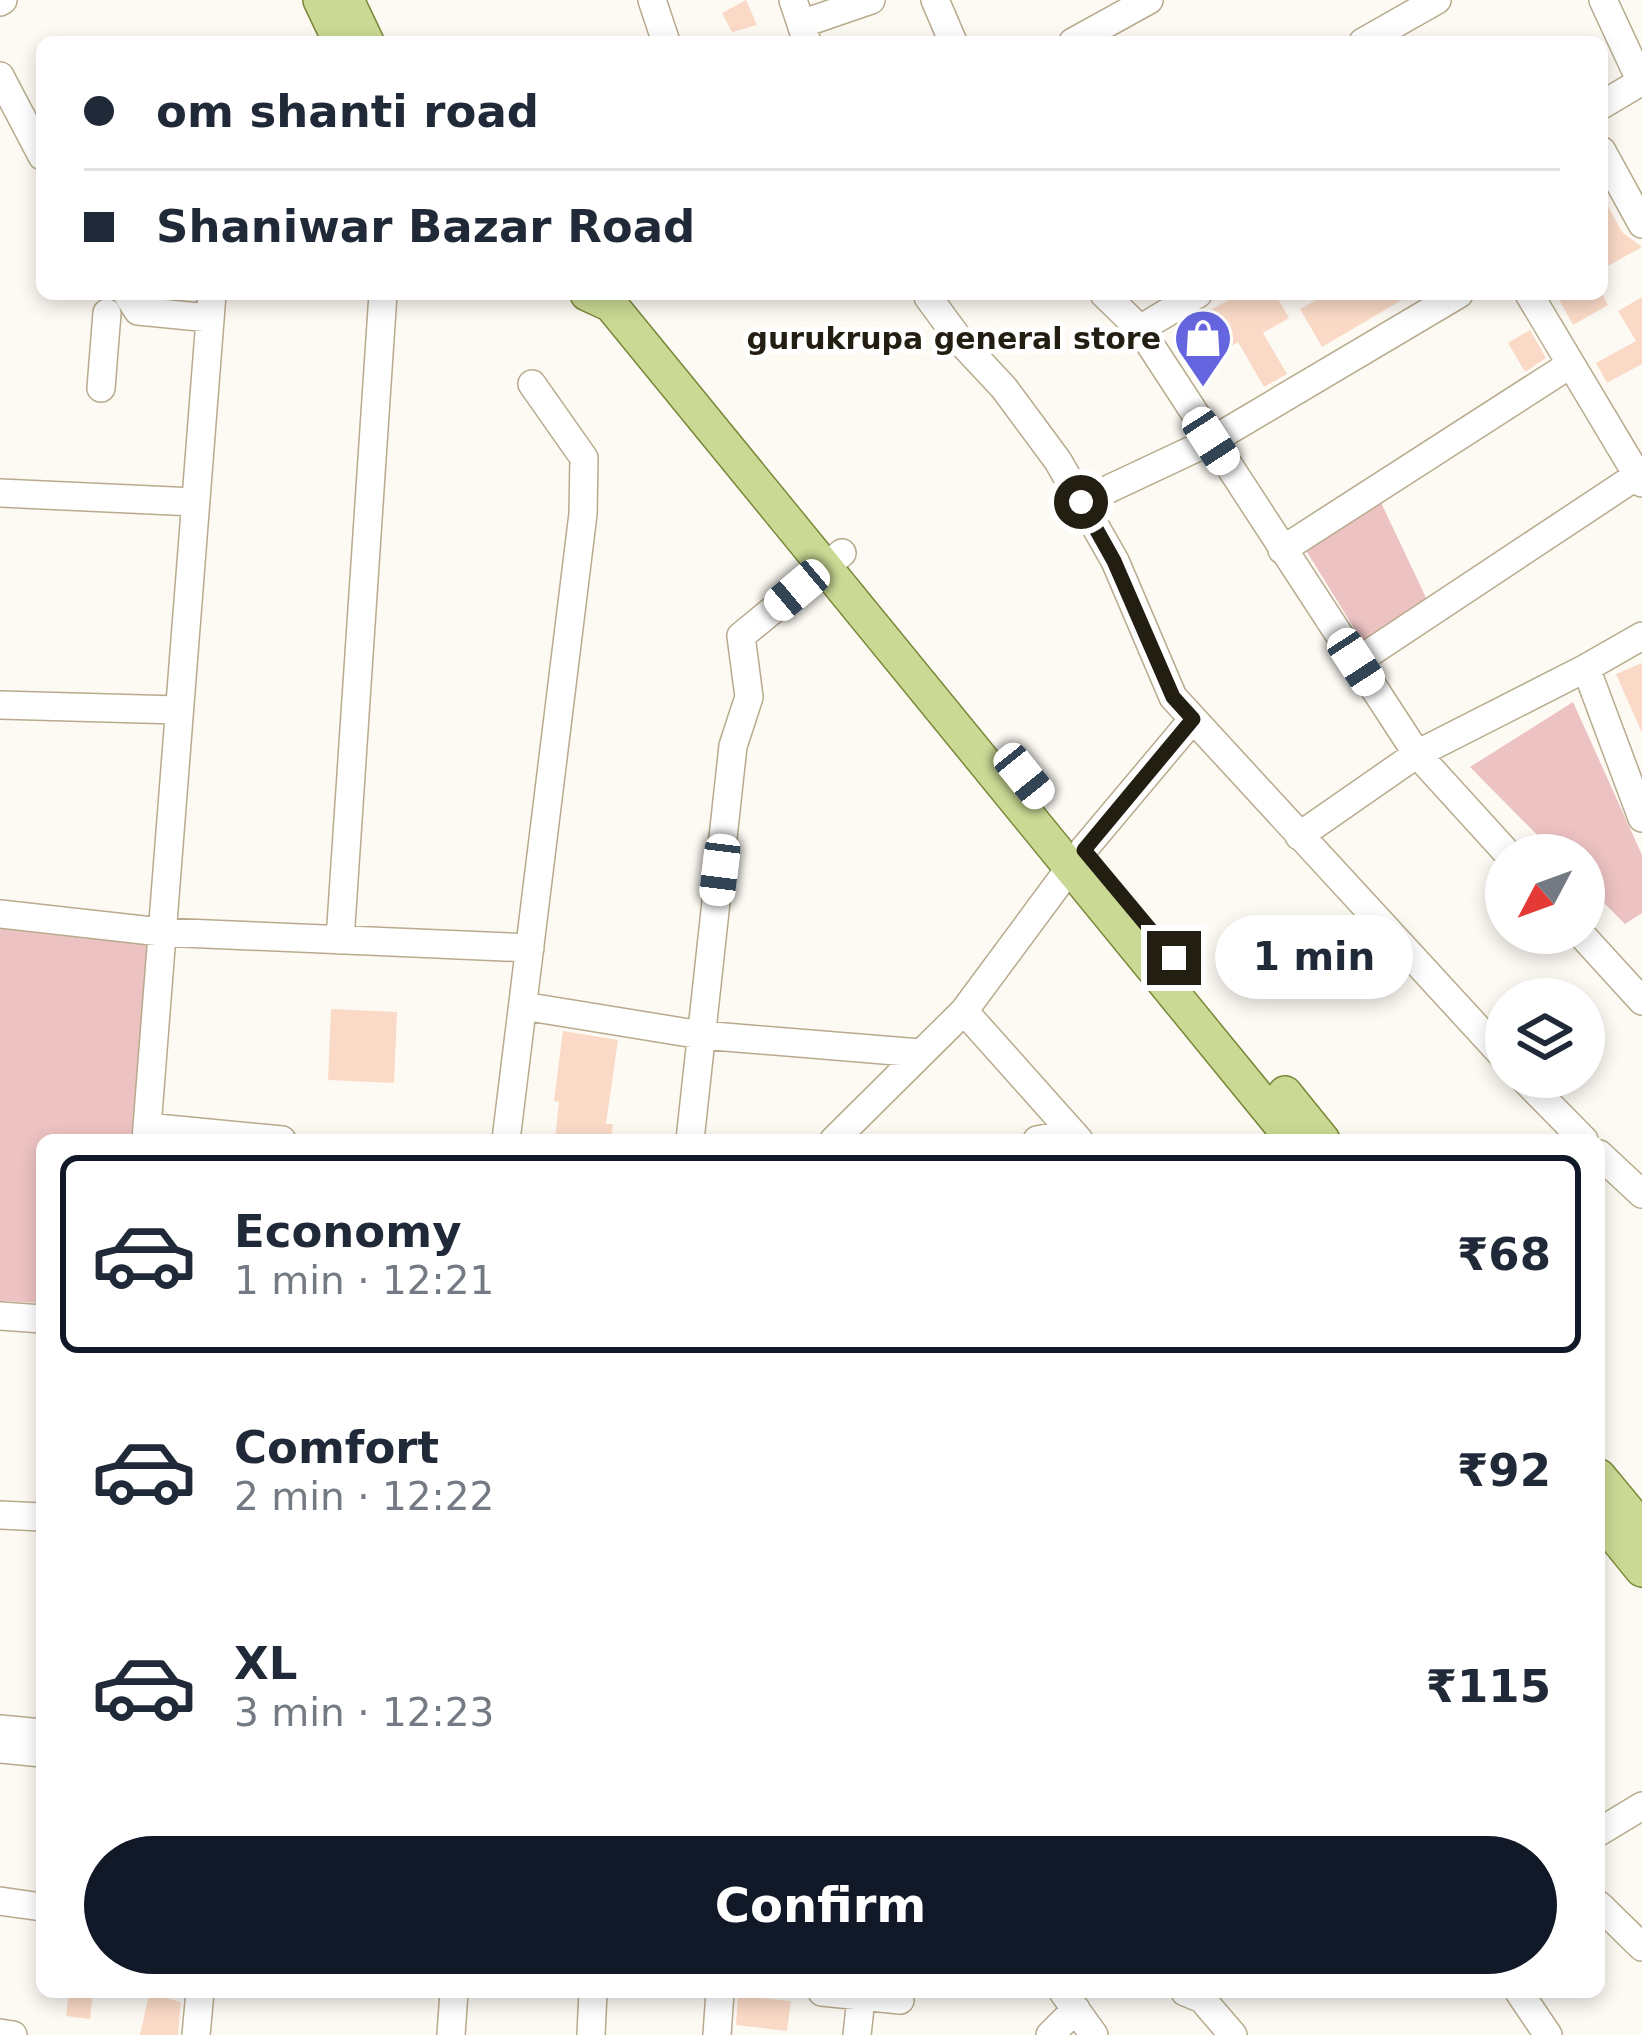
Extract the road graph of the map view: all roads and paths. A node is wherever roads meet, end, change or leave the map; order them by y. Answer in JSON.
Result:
{"nodes":[{"id":1,"x":320,"y":0,"type":"edge"},
{"id":2,"x":346,"y":0,"type":"edge"},
{"id":3,"x":652,"y":0,"type":"edge"},
{"id":4,"x":871,"y":0,"type":"edge"},
{"id":5,"x":935,"y":0,"type":"edge"},
{"id":6,"x":1149,"y":0,"type":"edge"},
{"id":7,"x":1437,"y":0,"type":"edge"},
{"id":8,"x":1603,"y":0,"type":"edge"},
{"id":9,"x":800,"y":22,"type":"edge"},
{"id":10,"x":337,"y":36,"type":"edge"},
{"id":11,"x":364,"y":36,"type":"edge"},
{"id":12,"x":664,"y":36,"type":"edge"},
{"id":13,"x":950,"y":36,"type":"edge"},
{"id":14,"x":1084,"y":36,"type":"edge"},
{"id":15,"x":1374,"y":36,"type":"edge"},
{"id":16,"x":0,"y":76,"type":"edge"},
{"id":17,"x":1641,"y":81,"type":"edge"},
{"id":18,"x":1608,"y":100,"type":"edge"},
{"id":19,"x":36,"y":145,"type":"edge"},
{"id":20,"x":1608,"y":162,"type":"edge"},
{"id":21,"x":1642,"y":224,"type":"edge"},
{"id":22,"x":383,"y":300,"type":"edge"},
{"id":23,"x":601,"y":300,"type":"edge"},
{"id":24,"x":634,"y":300,"type":"edge"},
{"id":25,"x":933,"y":300,"type":"edge"},
{"id":26,"x":1110,"y":300,"type":"edge"},
{"id":27,"x":1188,"y":300,"type":"edge"},
{"id":28,"x":1450,"y":300,"type":"edge"},
{"id":29,"x":1533,"y":300,"type":"edge"},
{"id":30,"x":211,"y":306,"type":"edge"},
{"id":31,"x":113,"y":308,"type":"edge"},
{"id":32,"x":1140,"y":329,"type":"junction"},
{"id":33,"x":1571,"y":364,"type":"junction"},
{"id":34,"x":532,"y":385,"type":"dead end"},
{"id":35,"x":101,"y":388,"type":"dead end"},
{"id":36,"x":1211,"y":441,"type":"junction"},
{"id":37,"x":1640,"y":479,"type":"edge"},
{"id":38,"x":0,"y":493,"type":"edge"},
{"id":39,"x":195,"y":502,"type":"junction"},
{"id":40,"x":1081,"y":502,"type":"junction"},
{"id":41,"x":1282,"y":550,"type":"junction"},
{"id":42,"x":833,"y":560,"type":"junction"},
{"id":43,"x":1642,"y":636,"type":"edge"},
{"id":44,"x":1356,"y":662,"type":"junction"},
{"id":45,"x":1586,"y":668,"type":"junction"},
{"id":46,"x":0,"y":705,"type":"edge"},
{"id":47,"x":178,"y":710,"type":"junction"},
{"id":48,"x":1193,"y":719,"type":"junction"},
{"id":49,"x":1417,"y":754,"type":"junction"},
{"id":50,"x":1642,"y":818,"type":"edge"},
{"id":51,"x":1490,"y":834,"type":"edge"},
{"id":52,"x":1299,"y":836,"type":"junction"},
{"id":53,"x":1078,"y":859,"type":"junction"},
{"id":54,"x":0,"y":914,"type":"edge"},
{"id":55,"x":160,"y":932,"type":"junction"},
{"id":56,"x":340,"y":940,"type":"junction"},
{"id":57,"x":530,"y":948,"type":"junction"},
{"id":58,"x":1599,"y":954,"type":"edge"},
{"id":59,"x":1642,"y":1001,"type":"edge"},
{"id":60,"x":523,"y":1006,"type":"junction"},
{"id":61,"x":964,"y":1011,"type":"junction"},
{"id":62,"x":701,"y":1035,"type":"junction"},
{"id":63,"x":1485,"y":1036,"type":"edge"},
{"id":64,"x":920,"y":1053,"type":"junction"},
{"id":65,"x":1543,"y":1098,"type":"edge"},
{"id":66,"x":147,"y":1134,"type":"edge"},
{"id":67,"x":507,"y":1134,"type":"edge"},
{"id":68,"x":691,"y":1134,"type":"edge"},
{"id":69,"x":840,"y":1134,"type":"edge"},
{"id":70,"x":1074,"y":1134,"type":"edge"},
{"id":71,"x":1288,"y":1134,"type":"edge"},
{"id":72,"x":1318,"y":1134,"type":"edge"},
{"id":73,"x":1578,"y":1134,"type":"edge"},
{"id":74,"x":1605,"y":1160,"type":"edge"},
{"id":75,"x":1642,"y":1194,"type":"edge"},
{"id":76,"x":0,"y":1316,"type":"edge"},
{"id":77,"x":36,"y":1319,"type":"edge"},
{"id":78,"x":1605,"y":1483,"type":"edge"},
{"id":79,"x":0,"y":1515,"type":"edge"},
{"id":80,"x":36,"y":1517,"type":"edge"},
{"id":81,"x":1605,"y":1524,"type":"edge"},
{"id":82,"x":1642,"y":1528,"type":"edge"},
{"id":83,"x":1642,"y":1570,"type":"edge"},
{"id":84,"x":0,"y":1729,"type":"edge"},
{"id":85,"x":36,"y":1732,"type":"edge"},
{"id":86,"x":0,"y":1749,"type":"edge"},
{"id":87,"x":36,"y":1752,"type":"edge"},
{"id":88,"x":1642,"y":1806,"type":"edge"},
{"id":89,"x":1605,"y":1828,"type":"edge"},
{"id":90,"x":0,"y":1901,"type":"edge"},
{"id":91,"x":36,"y":1906,"type":"edge"},
{"id":92,"x":1605,"y":1911,"type":"edge"},
{"id":93,"x":1642,"y":1947,"type":"edge"},
{"id":94,"x":199,"y":1998,"type":"edge"},
{"id":95,"x":454,"y":1998,"type":"edge"},
{"id":96,"x":593,"y":1998,"type":"edge"},
{"id":97,"x":720,"y":1998,"type":"edge"},
{"id":98,"x":861,"y":1998,"type":"joint"},
{"id":99,"x":1200,"y":1998,"type":"edge"},
{"id":100,"x":1524,"y":1998,"type":"edge"},
{"id":101,"x":899,"y":2000,"type":"dead end"},
{"id":102,"x":1070,"y":2000,"type":"edge"},
{"id":103,"x":0,"y":2033,"type":"edge"},
{"id":104,"x":13,"y":2035,"type":"edge"},
{"id":105,"x":196,"y":2035,"type":"edge"},
{"id":106,"x":451,"y":2035,"type":"edge"},
{"id":107,"x":591,"y":2035,"type":"edge"},
{"id":108,"x":717,"y":2035,"type":"edge"},
{"id":109,"x":857,"y":2035,"type":"edge"},
{"id":110,"x":1050,"y":2035,"type":"edge"},
{"id":111,"x":1094,"y":2035,"type":"edge"},
{"id":112,"x":1233,"y":2035,"type":"edge"},
{"id":113,"x":1548,"y":2035,"type":"edge"}],
"edges":[{"from":1,"to":10,"type":"main road"},
{"from":2,"to":11,"type":"main road"},
{"from":3,"to":12,"type":"street"},
{"from":4,"to":9,"type":"street"},
{"from":5,"to":13,"type":"street"},
{"from":6,"to":14,"type":"street"},
{"from":7,"to":15,"type":"street"},
{"from":8,"to":17,"type":"street"},
{"from":16,"to":19,"type":"street"},
{"from":17,"to":18,"type":"street"},
{"from":20,"to":21,"type":"street"},
{"from":22,"to":56,"type":"street"},
{"from":23,"to":42,"type":"main road"},
{"from":24,"to":42,"type":"main road"},
{"from":25,"to":40,"type":"street"},
{"from":26,"to":32,"type":"street"},
{"from":27,"to":32,"type":"street"},
{"from":28,"to":36,"type":"street"},
{"from":29,"to":33,"type":"street"},
{"from":30,"to":31,"type":"street"},
{"from":30,"to":39,"type":"street"},
{"from":31,"to":35,"type":"street"},
{"from":32,"to":36,"type":"street"},
{"from":33,"to":37,"type":"street"},
{"from":33,"to":41,"type":"street"},
{"from":34,"to":57,"type":"street"},
{"from":36,"to":40,"type":"street"},
{"from":36,"to":41,"type":"street"},
{"from":37,"to":44,"type":"street"},
{"from":38,"to":39,"type":"street"},
{"from":39,"to":47,"type":"street"},
{"from":40,"to":48,"type":"street"},
{"from":41,"to":44,"type":"street"},
{"from":42,"to":53,"type":"main road"},
{"from":42,"to":62,"type":"street"},
{"from":43,"to":45,"type":"street"},
{"from":44,"to":49,"type":"street"},
{"from":45,"to":49,"type":"street"},
{"from":45,"to":50,"type":"street"},
{"from":46,"to":47,"type":"street"},
{"from":47,"to":55,"type":"street"},
{"from":48,"to":52,"type":"street"},
{"from":48,"to":53,"type":"street"},
{"from":49,"to":51,"type":"street"},
{"from":49,"to":52,"type":"street"},
{"from":52,"to":63,"type":"street"},
{"from":53,"to":61,"type":"street"},
{"from":53,"to":71,"type":"main road"},
{"from":53,"to":72,"type":"main road"},
{"from":54,"to":55,"type":"street"},
{"from":55,"to":56,"type":"street"},
{"from":55,"to":66,"type":"street"},
{"from":56,"to":57,"type":"street"},
{"from":57,"to":60,"type":"street"},
{"from":58,"to":59,"type":"street"},
{"from":60,"to":62,"type":"street"},
{"from":60,"to":67,"type":"street"},
{"from":61,"to":64,"type":"street"},
{"from":61,"to":70,"type":"street"},
{"from":62,"to":64,"type":"street"},
{"from":62,"to":68,"type":"street"},
{"from":64,"to":69,"type":"street"},
{"from":65,"to":73,"type":"street"},
{"from":74,"to":75,"type":"street"},
{"from":76,"to":77,"type":"street"},
{"from":78,"to":82,"type":"main road"},
{"from":79,"to":80,"type":"street"},
{"from":81,"to":83,"type":"main road"},
{"from":84,"to":85,"type":"street"},
{"from":86,"to":87,"type":"street"},
{"from":88,"to":89,"type":"street"},
{"from":90,"to":91,"type":"street"},
{"from":92,"to":93,"type":"street"},
{"from":94,"to":105,"type":"street"},
{"from":95,"to":106,"type":"street"},
{"from":96,"to":107,"type":"street"},
{"from":97,"to":108,"type":"street"},
{"from":98,"to":101,"type":"street"},
{"from":98,"to":109,"type":"street"},
{"from":99,"to":112,"type":"street"},
{"from":100,"to":113,"type":"street"},
{"from":102,"to":110,"type":"street"},
{"from":102,"to":111,"type":"street"},
{"from":103,"to":104,"type":"street"}]}
